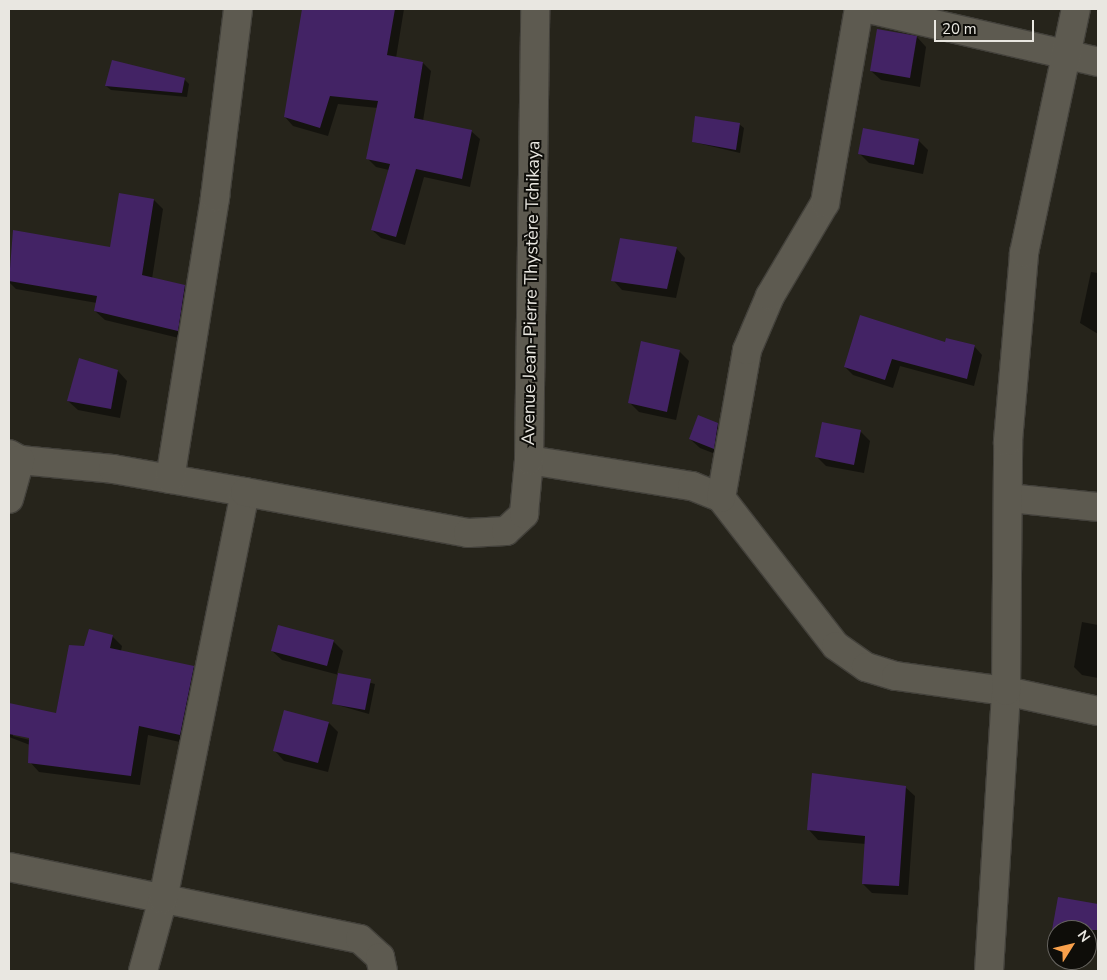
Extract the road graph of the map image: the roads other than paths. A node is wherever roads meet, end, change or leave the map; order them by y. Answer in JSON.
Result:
{"nodes":[{"id":1,"x":238,"y":9,"type":"edge"},
{"id":2,"x":535,"y":9,"type":"edge"},
{"id":3,"x":859,"y":9,"type":"edge"},
{"id":4,"x":869,"y":9,"type":"edge"},
{"id":5,"x":1076,"y":9,"type":"edge"},
{"id":6,"x":1069,"y":56,"type":"junction"},
{"id":7,"x":1098,"y":62,"type":"edge"},
{"id":8,"x":14,"y":457,"type":"edge"},
{"id":9,"x":529,"y":460,"type":"junction"},
{"id":10,"x":170,"y":479,"type":"junction"},
{"id":11,"x":245,"y":492,"type":"junction"},
{"id":12,"x":721,"y":498,"type":"junction"},
{"id":13,"x":1009,"y":498,"type":"junction"},
{"id":14,"x":9,"y":499,"type":"edge"},
{"id":15,"x":1098,"y":507,"type":"edge"},
{"id":16,"x":1006,"y":691,"type":"junction"},
{"id":17,"x":1098,"y":711,"type":"edge"},
{"id":18,"x":9,"y":867,"type":"edge"},
{"id":19,"x":163,"y":899,"type":"junction"},
{"id":20,"x":143,"y":971,"type":"edge"},
{"id":21,"x":383,"y":971,"type":"edge"},
{"id":22,"x":989,"y":971,"type":"edge"}],
"edges":[{"from":1,"to":10,"type":"street"},
{"from":2,"to":9,"type":"street","name":"Avenue Jean-Pierre Thystère Tchikaya"},
{"from":3,"to":12,"type":"street"},
{"from":4,"to":6,"type":"street"},
{"from":5,"to":6,"type":"street"},
{"from":6,"to":7,"type":"street"},
{"from":6,"to":13,"type":"street"},
{"from":8,"to":10,"type":"street","name":"Avenue Jean-Pierre Thystère Tchikaya"},
{"from":8,"to":14,"type":"street"},
{"from":9,"to":11,"type":"street","name":"Avenue Jean-Pierre Thystère Tchikaya"},
{"from":9,"to":12,"type":"street"},
{"from":10,"to":11,"type":"street","name":"Avenue Jean-Pierre Thystère Tchikaya"},
{"from":11,"to":19,"type":"street"},
{"from":12,"to":16,"type":"street"},
{"from":13,"to":15,"type":"street"},
{"from":13,"to":16,"type":"street"},
{"from":16,"to":17,"type":"street"},
{"from":16,"to":22,"type":"street"},
{"from":18,"to":19,"type":"street"},
{"from":19,"to":20,"type":"street"},
{"from":19,"to":21,"type":"street"}]}
